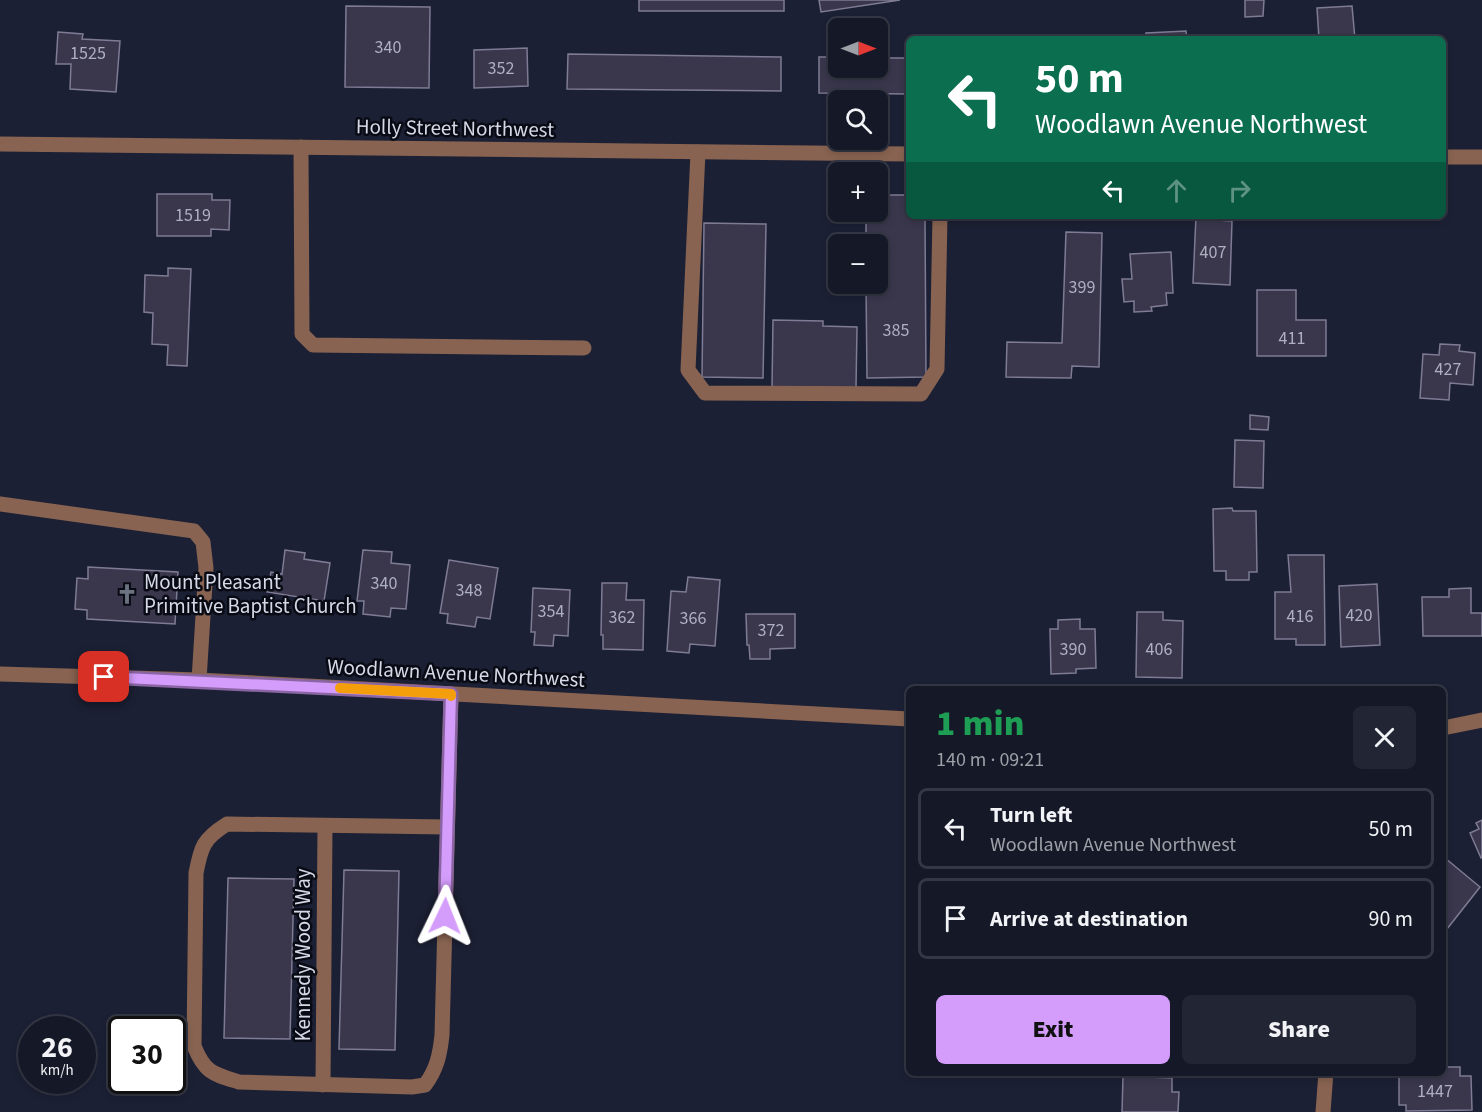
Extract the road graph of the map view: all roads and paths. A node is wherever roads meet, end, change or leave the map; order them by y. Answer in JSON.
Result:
{"nodes":[{"id":1,"x":0,"y":144,"type":"edge"},
{"id":2,"x":301,"y":147,"type":"junction"},
{"id":3,"x":698,"y":152,"type":"junction"},
{"id":4,"x":906,"y":154,"type":"edge"},
{"id":5,"x":1446,"y":157,"type":"edge"},
{"id":6,"x":1482,"y":158,"type":"edge"},
{"id":7,"x":940,"y":219,"type":"edge"},
{"id":8,"x":584,"y":348,"type":"dead end"},
{"id":9,"x":0,"y":504,"type":"edge"},
{"id":10,"x":0,"y":674,"type":"edge"},
{"id":11,"x":199,"y":680,"type":"junction"},
{"id":12,"x":451,"y":694,"type":"junction"},
{"id":13,"x":906,"y":719,"type":"edge"},
{"id":14,"x":1482,"y":720,"type":"edge"},
{"id":15,"x":1446,"y":727,"type":"edge"},
{"id":16,"x":325,"y":826,"type":"junction"},
{"id":17,"x":447,"y":827,"type":"junction"},
{"id":18,"x":1326,"y":1076,"type":"edge"},
{"id":19,"x":323,"y":1085,"type":"junction"},
{"id":20,"x":1323,"y":1112,"type":"edge"}],
"edges":[{"from":1,"to":2,"type":"street","name":"Holly Street Northwest"},
{"from":2,"to":3,"type":"street","name":"Holly Street Northwest"},
{"from":2,"to":8,"type":"street"},
{"from":3,"to":4,"type":"street","name":"Holly Street Northwest"},
{"from":3,"to":7,"type":"street"},
{"from":5,"to":6,"type":"street"},
{"from":9,"to":11,"type":"street"},
{"from":10,"to":11,"type":"street","name":"Woodlawn Avenue Northwest"},
{"from":11,"to":12,"type":"street","name":"Woodlawn Avenue Northwest"},
{"from":12,"to":13,"type":"street","name":"Woodlawn Avenue Northwest"},
{"from":12,"to":17,"type":"street"},
{"from":14,"to":15,"type":"street"},
{"from":16,"to":17,"type":"street"},
{"from":16,"to":19,"type":"street","name":"Kennedy Wood Way"},
{"from":16,"to":19,"type":"street"},
{"from":17,"to":19,"type":"street"},
{"from":18,"to":20,"type":"street"}]}
